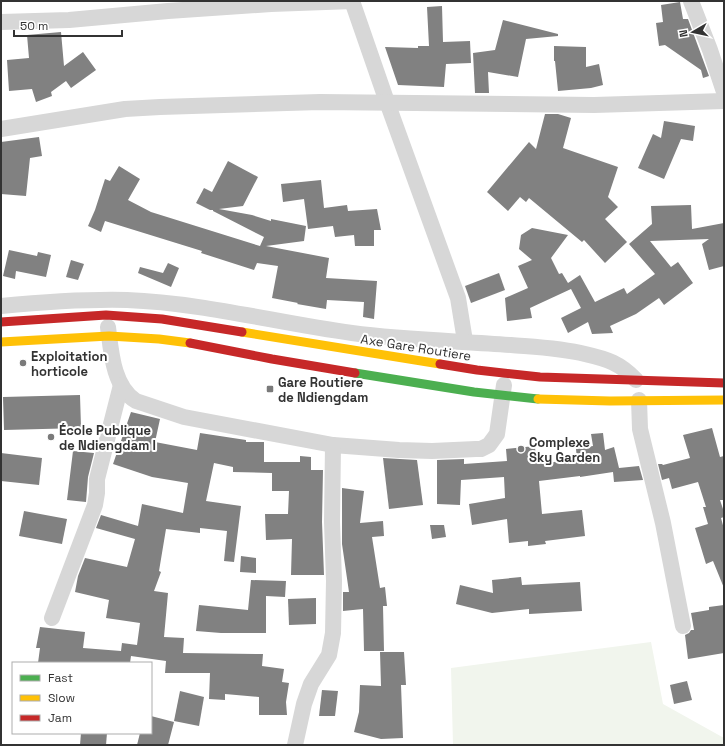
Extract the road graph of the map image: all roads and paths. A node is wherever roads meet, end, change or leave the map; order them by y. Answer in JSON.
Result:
{"nodes":[{"id":1,"x":353,"y":1,"type":"edge"},
{"id":2,"x":693,"y":2,"type":"edge"},
{"id":3,"x":1,"y":22,"type":"edge"},
{"id":4,"x":724,"y":92,"type":"edge"},
{"id":5,"x":724,"y":101,"type":"edge"},
{"id":6,"x":387,"y":102,"type":"junction"},
{"id":7,"x":1,"y":129,"type":"edge"},
{"id":8,"x":1,"y":306,"type":"edge"},
{"id":9,"x":106,"y":315,"type":"junction"},
{"id":10,"x":1,"y":322,"type":"edge"},
{"id":11,"x":194,"y":334,"type":"junction"},
{"id":12,"x":109,"y":336,"type":"junction"},
{"id":13,"x":465,"y":341,"type":"junction"},
{"id":14,"x":1,"y":342,"type":"edge"},
{"id":15,"x":505,"y":373,"type":"junction"},
{"id":16,"x":636,"y":380,"type":"junction"},
{"id":17,"x":724,"y":383,"type":"edge"},
{"id":18,"x":121,"y":386,"type":"junction"},
{"id":19,"x":503,"y":394,"type":"junction"},
{"id":20,"x":639,"y":400,"type":"junction"},
{"id":21,"x":724,"y":400,"type":"edge"},
{"id":22,"x":333,"y":445,"type":"junction"},
{"id":23,"x":52,"y":618,"type":"dead end"},
{"id":24,"x":683,"y":626,"type":"dead end"},
{"id":25,"x":295,"y":745,"type":"edge"}],
"edges":[{"from":1,"to":3,"type":"street"},
{"from":1,"to":6,"type":"street"},
{"from":2,"to":4,"type":"street"},
{"from":5,"to":6,"type":"street"},
{"from":6,"to":7,"type":"street"},
{"from":6,"to":13,"type":"street"},
{"from":8,"to":13,"type":"street"},
{"from":9,"to":10,"type":"highway","name":"Axe Gare Routiere"},
{"from":9,"to":11,"type":"highway","name":"Axe Gare Routiere"},
{"from":9,"to":12,"type":"street"},
{"from":11,"to":12,"type":"highway","name":"Axe Gare Routiere"},
{"from":11,"to":15,"type":"highway","name":"Axe Gare Routiere"},
{"from":11,"to":19,"type":"highway","name":"Axe Gare Routiere"},
{"from":12,"to":14,"type":"highway","name":"Axe Gare Routiere"},
{"from":12,"to":18,"type":"street"},
{"from":13,"to":16,"type":"street"},
{"from":15,"to":16,"type":"highway","name":"Axe Gare Routiere"},
{"from":15,"to":19,"type":"street"},
{"from":16,"to":17,"type":"highway","name":"Axe Gare Routiere"},
{"from":18,"to":22,"type":"street"},
{"from":18,"to":23,"type":"street"},
{"from":19,"to":20,"type":"highway","name":"Axe Gare Routiere"},
{"from":19,"to":22,"type":"street"},
{"from":20,"to":21,"type":"highway","name":"Axe Gare Routiere"},
{"from":20,"to":24,"type":"street"},
{"from":22,"to":25,"type":"street"}]}
